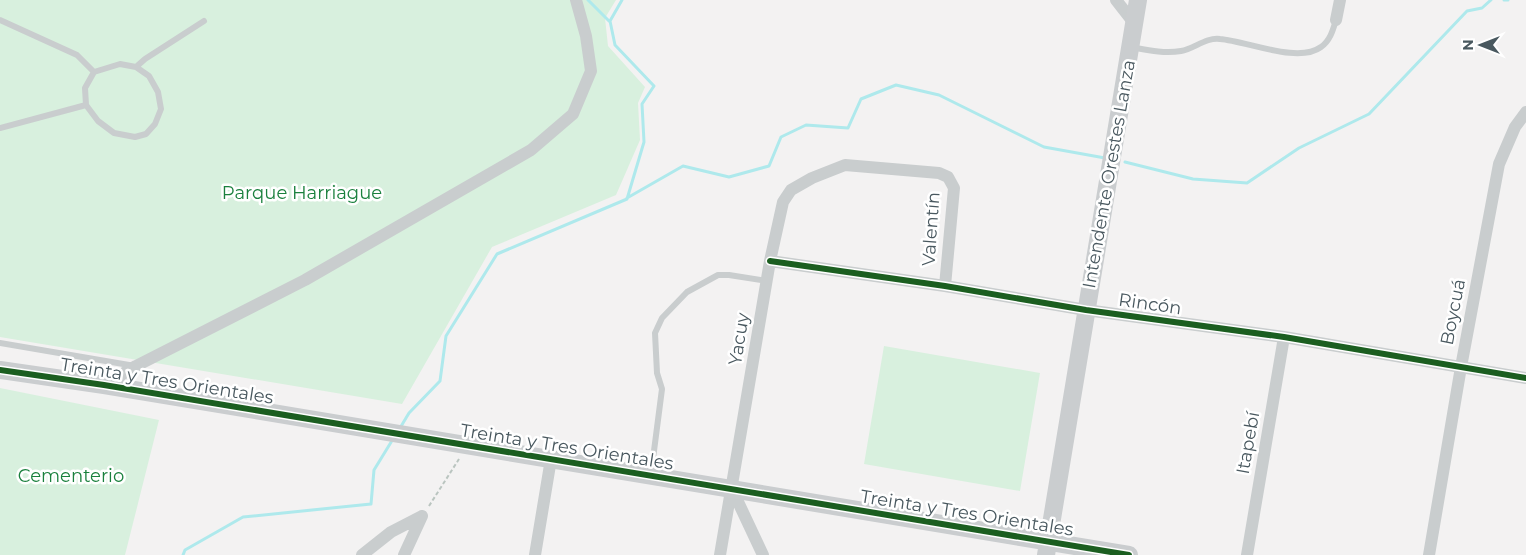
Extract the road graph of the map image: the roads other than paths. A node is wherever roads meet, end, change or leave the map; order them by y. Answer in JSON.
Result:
{"nodes":[{"id":1,"x":576,"y":0,"type":"edge"},
{"id":2,"x":1116,"y":0,"type":"edge"},
{"id":3,"x":1138,"y":0,"type":"edge"},
{"id":4,"x":1340,"y":0,"type":"edge"},
{"id":5,"x":0,"y":20,"type":"edge"},
{"id":6,"x":1336,"y":20,"type":"joint"},
{"id":7,"x":204,"y":21,"type":"dead end"},
{"id":8,"x":1134,"y":23,"type":"junction"},
{"id":9,"x":1130,"y":47,"type":"junction"},
{"id":10,"x":136,"y":67,"type":"junction"},
{"id":11,"x":94,"y":72,"type":"junction"},
{"id":12,"x":86,"y":105,"type":"junction"},
{"id":13,"x":1526,"y":112,"type":"edge"},
{"id":14,"x":0,"y":128,"type":"edge"},
{"id":15,"x":948,"y":176,"type":"joint"},
{"id":16,"x":770,"y":260,"type":"junction"},
{"id":17,"x":766,"y":281,"type":"junction"},
{"id":18,"x":944,"y":286,"type":"junction"},
{"id":19,"x":1086,"y":310,"type":"junction"},
{"id":20,"x":1284,"y":337,"type":"junction"},
{"id":21,"x":0,"y":343,"type":"edge"},
{"id":22,"x":136,"y":366,"type":"junction"},
{"id":23,"x":1461,"y":367,"type":"junction"},
{"id":24,"x":0,"y":370,"type":"edge"},
{"id":25,"x":1526,"y":378,"type":"edge"},
{"id":26,"x":104,"y":385,"type":"junction"},
{"id":27,"x":551,"y":459,"type":"junction"},
{"id":28,"x":650,"y":476,"type":"junction"},
{"id":29,"x":732,"y":489,"type":"junction"},
{"id":30,"x":1047,"y":548,"type":"edge"},
{"id":31,"x":362,"y":555,"type":"edge"},
{"id":32,"x":404,"y":555,"type":"edge"},
{"id":33,"x":535,"y":555,"type":"edge"},
{"id":34,"x":720,"y":555,"type":"edge"},
{"id":35,"x":763,"y":555,"type":"edge"},
{"id":36,"x":1129,"y":555,"type":"edge"},
{"id":37,"x":1247,"y":555,"type":"edge"},
{"id":38,"x":1429,"y":555,"type":"edge"}],
"edges":[{"from":1,"to":22,"type":"street"},
{"from":2,"to":8,"type":"street"},
{"from":3,"to":8,"type":"street","name":"Intendente Orestes Lanza"},
{"from":4,"to":6,"type":"street"},
{"from":5,"to":11,"type":"lane"},
{"from":6,"to":9,"type":"lane"},
{"from":7,"to":10,"type":"lane"},
{"from":8,"to":9,"type":"street","name":"Intendente Orestes Lanza"},
{"from":9,"to":19,"type":"street","name":"Intendente Orestes Lanza"},
{"from":10,"to":11,"type":"lane"},
{"from":10,"to":12,"type":"lane"},
{"from":11,"to":12,"type":"lane"},
{"from":12,"to":14,"type":"lane"},
{"from":13,"to":23,"type":"street","name":"Boycuá"},
{"from":15,"to":16,"type":"street","name":"Yacuy"},
{"from":15,"to":18,"type":"street","name":"Valentín"},
{"from":16,"to":17,"type":"street","name":"Yacuy"},
{"from":16,"to":18,"type":"street","name":"Rincón"},
{"from":17,"to":28,"type":"lane"},
{"from":17,"to":29,"type":"street","name":"Yacuy"},
{"from":18,"to":19,"type":"street","name":"Rincón"},
{"from":19,"to":20,"type":"street","name":"Rincón"},
{"from":19,"to":30,"type":"street","name":"Intendente Orestes Lanza"},
{"from":20,"to":23,"type":"street","name":"Rincón"},
{"from":20,"to":37,"type":"street","name":"Itapebí"},
{"from":21,"to":22,"type":"lane"},
{"from":22,"to":26,"type":"street"},
{"from":23,"to":25,"type":"street","name":"Rincón"},
{"from":23,"to":38,"type":"street","name":"Boycuá"},
{"from":24,"to":26,"type":"street","name":"Treinta y Tres Orientales"},
{"from":26,"to":27,"type":"street","name":"Treinta y Tres Orientales"},
{"from":27,"to":28,"type":"street","name":"Treinta y Tres Orientales"},
{"from":27,"to":33,"type":"street"},
{"from":28,"to":29,"type":"street","name":"Treinta y Tres Orientales"},
{"from":29,"to":30,"type":"street","name":"Treinta y Tres Orientales"},
{"from":29,"to":34,"type":"street","name":"Yacuy"},
{"from":29,"to":35,"type":"street"},
{"from":30,"to":36,"type":"street","name":"Treinta y Tres Orientales"},
{"from":31,"to":32,"type":"street"}]}
